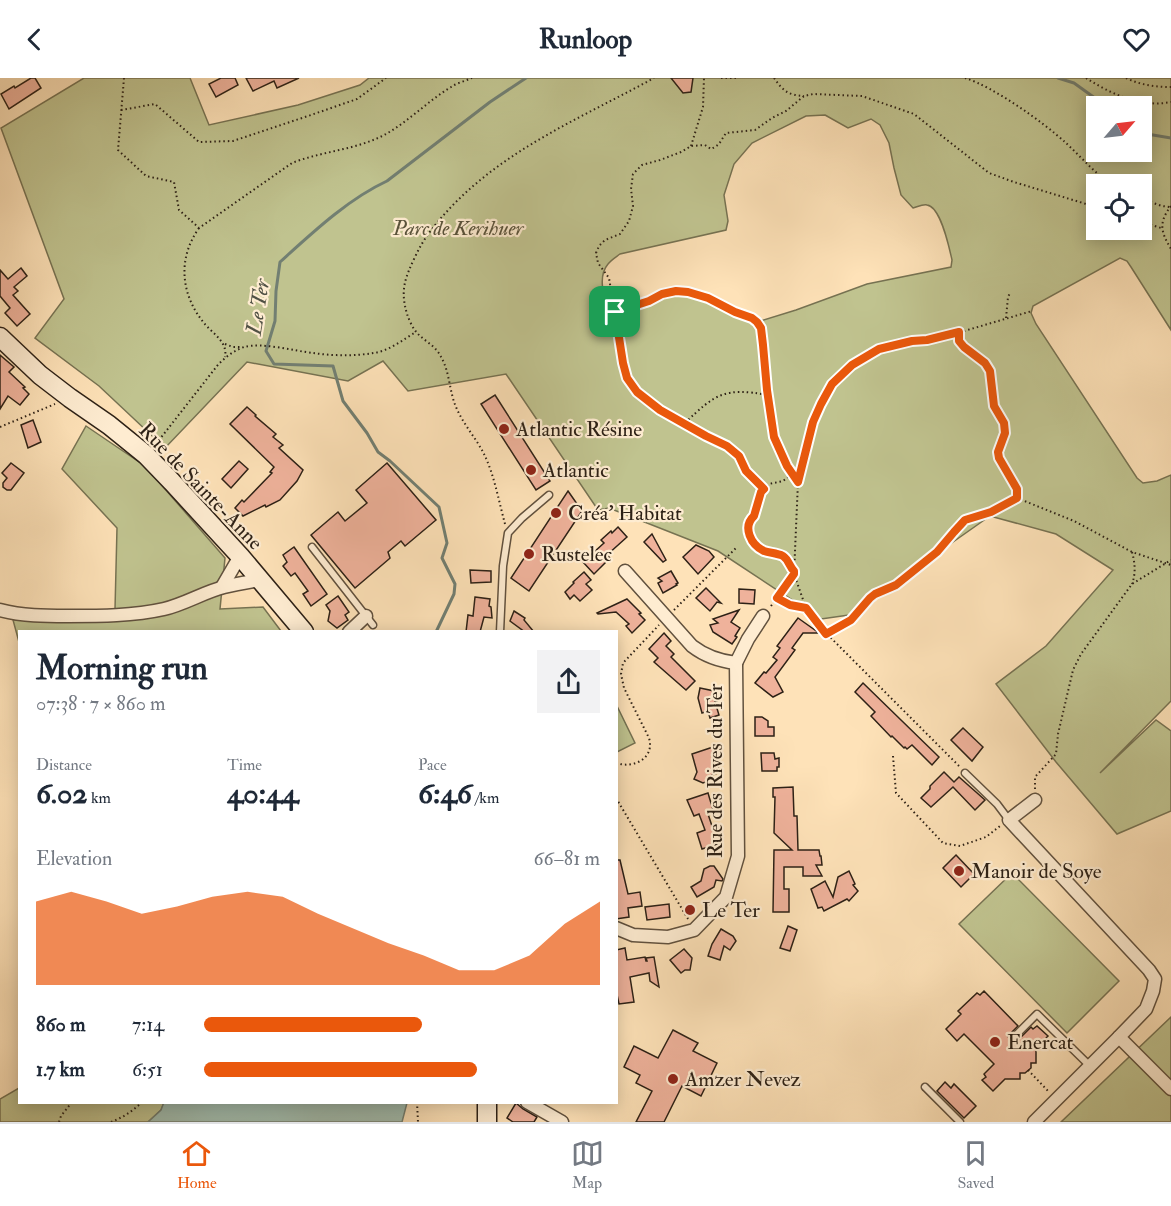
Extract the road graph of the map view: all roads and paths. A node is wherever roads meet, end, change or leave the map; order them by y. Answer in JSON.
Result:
{"nodes":[{"id":1,"x":124,"y":78,"type":"edge"},
{"id":2,"x":386,"y":78,"type":"edge"},
{"id":3,"x":472,"y":78,"type":"edge"},
{"id":4,"x":654,"y":78,"type":"edge"},
{"id":5,"x":704,"y":78,"type":"edge"},
{"id":6,"x":722,"y":78,"type":"edge"},
{"id":7,"x":738,"y":78,"type":"edge"},
{"id":8,"x":774,"y":78,"type":"edge"},
{"id":9,"x":965,"y":78,"type":"edge"},
{"id":10,"x":1086,"y":78,"type":"edge"},
{"id":11,"x":1126,"y":78,"type":"edge"},
{"id":12,"x":1171,"y":87,"type":"edge"},
{"id":13,"x":804,"y":96,"type":"junction"},
{"id":14,"x":1171,"y":102,"type":"edge"},
{"id":15,"x":121,"y":110,"type":"junction"},
{"id":16,"x":691,"y":146,"type":"junction"},
{"id":17,"x":1096,"y":174,"type":"edge"},
{"id":18,"x":1152,"y":202,"type":"edge"},
{"id":19,"x":1086,"y":204,"type":"edge"},
{"id":20,"x":1170,"y":206,"type":"edge"},
{"id":21,"x":1152,"y":225,"type":"edge"},
{"id":22,"x":199,"y":228,"type":"junction"},
{"id":23,"x":1161,"y":228,"type":"junction"},
{"id":24,"x":1171,"y":249,"type":"edge"},
{"id":25,"x":1010,"y":293,"type":"dead end"},
{"id":26,"x":1032,"y":311,"type":"dead end"},
{"id":27,"x":615,"y":312,"type":"junction"},
{"id":28,"x":1006,"y":318,"type":"junction"},
{"id":29,"x":416,"y":332,"type":"junction"},
{"id":30,"x":959,"y":332,"type":"junction"},
{"id":31,"x":0,"y":338,"type":"edge"},
{"id":32,"x":225,"y":344,"type":"junction"},
{"id":33,"x":244,"y":347,"type":"junction"},
{"id":34,"x":225,"y":357,"type":"junction"},
{"id":35,"x":767,"y":395,"type":"junction"},
{"id":36,"x":60,"y":402,"type":"dead end"},
{"id":37,"x":684,"y":423,"type":"junction"},
{"id":38,"x":0,"y":427,"type":"edge"},
{"id":39,"x":146,"y":455,"type":"junction"},
{"id":40,"x":792,"y":474,"type":"junction"},
{"id":41,"x":798,"y":482,"type":"junction"},
{"id":42,"x":764,"y":489,"type":"junction"},
{"id":43,"x":549,"y":495,"type":"dead end"},
{"id":44,"x":1017,"y":498,"type":"junction"},
{"id":45,"x":508,"y":533,"type":"junction"},
{"id":46,"x":312,"y":547,"type":"dead end"},
{"id":47,"x":736,"y":548,"type":"dead end"},
{"id":48,"x":1132,"y":552,"type":"junction"},
{"id":49,"x":240,"y":556,"type":"junction"},
{"id":50,"x":1171,"y":560,"type":"edge"},
{"id":51,"x":1166,"y":564,"type":"junction"},
{"id":52,"x":1171,"y":565,"type":"edge"},
{"id":53,"x":626,"y":571,"type":"dead end"},
{"id":54,"x":794,"y":572,"type":"junction"},
{"id":55,"x":260,"y":580,"type":"junction"},
{"id":56,"x":1132,"y":584,"type":"junction"},
{"id":57,"x":222,"y":587,"type":"junction"},
{"id":58,"x":806,"y":608,"type":"junction"},
{"id":59,"x":0,"y":610,"type":"edge"},
{"id":60,"x":763,"y":616,"type":"dead end"},
{"id":61,"x":667,"y":617,"type":"junction"},
{"id":62,"x":369,"y":621,"type":"joint"},
{"id":63,"x":302,"y":630,"type":"edge"},
{"id":64,"x":353,"y":630,"type":"edge"},
{"id":65,"x":500,"y":630,"type":"edge"},
{"id":66,"x":826,"y":634,"type":"junction"},
{"id":67,"x":736,"y":663,"type":"junction"},
{"id":68,"x":893,"y":756,"type":"dead end"},
{"id":69,"x":618,"y":764,"type":"edge"},
{"id":70,"x":965,"y":773,"type":"joint"},
{"id":71,"x":1035,"y":800,"type":"joint"},
{"id":72,"x":618,"y":801,"type":"edge"},
{"id":73,"x":1009,"y":820,"type":"junction"},
{"id":74,"x":618,"y":929,"type":"edge"},
{"id":75,"x":694,"y":930,"type":"junction"},
{"id":76,"x":1119,"y":1037,"type":"junction"},
{"id":77,"x":1013,"y":1038,"type":"dead end"},
{"id":78,"x":1090,"y":1067,"type":"junction"},
{"id":79,"x":1028,"y":1070,"type":"dead end"},
{"id":80,"x":925,"y":1087,"type":"dead end"},
{"id":81,"x":1171,"y":1089,"type":"edge"},
{"id":82,"x":1056,"y":1100,"type":"junction"},
{"id":83,"x":70,"y":1104,"type":"edge"},
{"id":84,"x":140,"y":1104,"type":"edge"},
{"id":85,"x":417,"y":1104,"type":"edge"},
{"id":86,"x":487,"y":1104,"type":"edge"},
{"id":87,"x":530,"y":1104,"type":"edge"},
{"id":88,"x":59,"y":1122,"type":"edge"},
{"id":89,"x":111,"y":1122,"type":"edge"},
{"id":90,"x":418,"y":1122,"type":"edge"},
{"id":91,"x":487,"y":1122,"type":"edge"},
{"id":92,"x":562,"y":1122,"type":"edge"},
{"id":93,"x":960,"y":1122,"type":"edge"},
{"id":94,"x":1034,"y":1122,"type":"edge"}],
"edges":[{"from":1,"to":15,"type":"path"},
{"from":2,"to":15,"type":"path"},
{"from":3,"to":22,"type":"path"},
{"from":4,"to":29,"type":"path"},
{"from":5,"to":16,"type":"path"},
{"from":6,"to":7,"type":"path"},
{"from":8,"to":13,"type":"path"},
{"from":9,"to":17,"type":"path"},
{"from":10,"to":14,"type":"path"},
{"from":11,"to":12,"type":"path"},
{"from":13,"to":16,"type":"path"},
{"from":13,"to":19,"type":"path"},
{"from":15,"to":22,"type":"path"},
{"from":16,"to":27,"type":"path"},
{"from":18,"to":20,"type":"path"},
{"from":20,"to":23,"type":"path"},
{"from":21,"to":23,"type":"path"},
{"from":22,"to":32,"type":"path"},
{"from":23,"to":24,"type":"path"},
{"from":25,"to":28,"type":"path"},
{"from":26,"to":28,"type":"path"},
{"from":27,"to":35,"type":"path"},
{"from":27,"to":37,"type":"path"},
{"from":28,"to":30,"type":"path"},
{"from":29,"to":33,"type":"path"},
{"from":29,"to":45,"type":"path"},
{"from":30,"to":41,"type":"path"},
{"from":30,"to":44,"type":"path"},
{"from":31,"to":39,"type":"street","name":"Rue de Sainte-Anne"},
{"from":32,"to":33,"type":"path"},
{"from":32,"to":34,"type":"path"},
{"from":33,"to":34,"type":"path"},
{"from":34,"to":39,"type":"path"},
{"from":35,"to":37,"type":"path"},
{"from":35,"to":40,"type":"path"},
{"from":36,"to":38,"type":"path"},
{"from":37,"to":42,"type":"path"},
{"from":39,"to":49,"type":"street","name":"Rue de Sainte-Anne"},
{"from":40,"to":41,"type":"path"},
{"from":40,"to":42,"type":"path"},
{"from":41,"to":54,"type":"path"},
{"from":42,"to":54,"type":"path"},
{"from":43,"to":45,"type":"lane"},
{"from":44,"to":48,"type":"path"},
{"from":44,"to":66,"type":"path"},
{"from":45,"to":65,"type":"lane"},
{"from":46,"to":62,"type":"lane"},
{"from":47,"to":61,"type":"path"},
{"from":48,"to":51,"type":"path"},
{"from":48,"to":56,"type":"path"},
{"from":49,"to":55,"type":"street","name":"Rue de Sainte-Anne"},
{"from":49,"to":57,"type":"street"},
{"from":50,"to":51,"type":"path"},
{"from":51,"to":52,"type":"path"},
{"from":51,"to":56,"type":"path"},
{"from":53,"to":61,"type":"street","name":"Rue des Rives du Ter"},
{"from":54,"to":58,"type":"path"},
{"from":54,"to":58,"type":"path"},
{"from":55,"to":57,"type":"street"},
{"from":55,"to":63,"type":"street","name":"Rue de Sainte-Anne"},
{"from":56,"to":71,"type":"path"},
{"from":57,"to":59,"type":"street"},
{"from":58,"to":66,"type":"path"},
{"from":60,"to":67,"type":"street","name":"Rue des Rives du Ter"},
{"from":61,"to":67,"type":"street","name":"Rue des Rives du Ter"},
{"from":61,"to":69,"type":"path"},
{"from":62,"to":64,"type":"street"},
{"from":66,"to":70,"type":"path"},
{"from":67,"to":75,"type":"street","name":"Rue des Rives du Ter"},
{"from":68,"to":73,"type":"path"},
{"from":70,"to":73,"type":"lane"},
{"from":71,"to":73,"type":"street"},
{"from":72,"to":75,"type":"path"},
{"from":73,"to":76,"type":"street"},
{"from":74,"to":75,"type":"street"},
{"from":76,"to":78,"type":"street"},
{"from":76,"to":81,"type":"street"},
{"from":77,"to":78,"type":"lane"},
{"from":78,"to":82,"type":"street"},
{"from":79,"to":82,"type":"path"},
{"from":80,"to":93,"type":"lane"},
{"from":82,"to":94,"type":"street"},
{"from":83,"to":88,"type":"path"},
{"from":84,"to":89,"type":"path"},
{"from":85,"to":90,"type":"path"},
{"from":86,"to":91,"type":"street"},
{"from":87,"to":92,"type":"street"}]}
